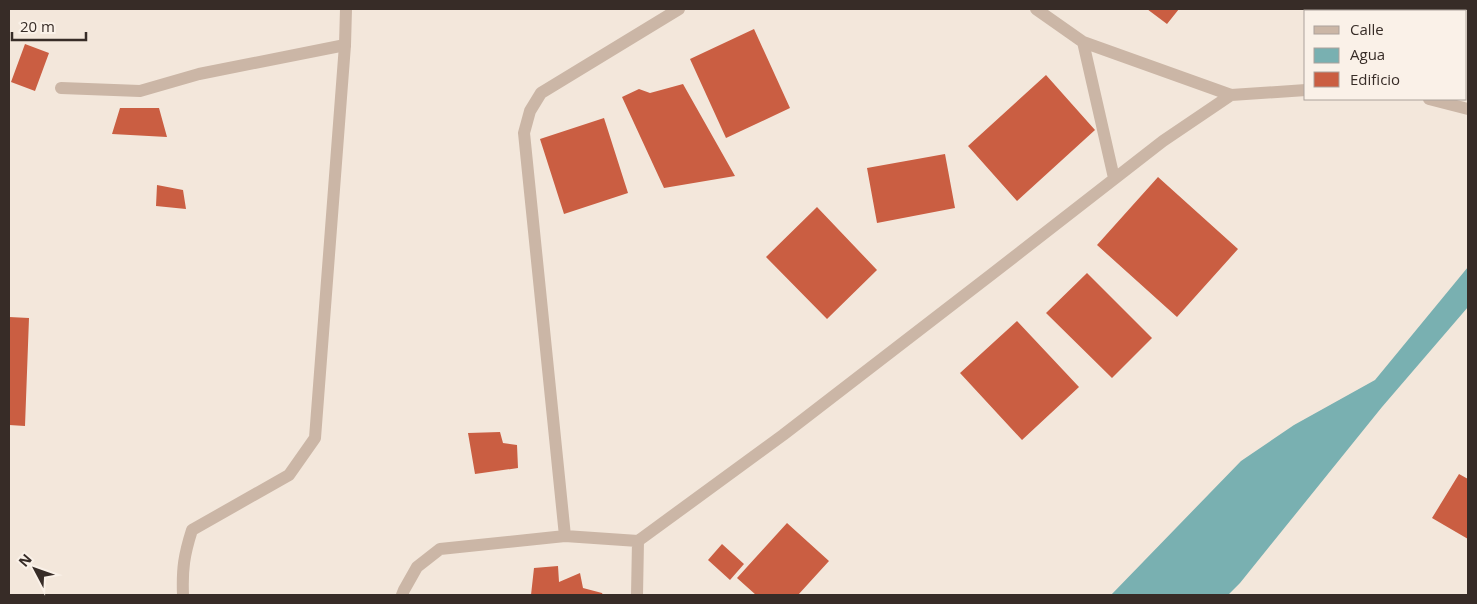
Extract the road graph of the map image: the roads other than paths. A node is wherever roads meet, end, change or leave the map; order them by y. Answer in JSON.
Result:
{"nodes":[{"id":1,"x":346,"y":9,"type":"edge"},
{"id":2,"x":679,"y":9,"type":"edge"},
{"id":3,"x":1036,"y":9,"type":"edge"},
{"id":4,"x":1083,"y":42,"type":"junction"},
{"id":5,"x":345,"y":45,"type":"junction"},
{"id":6,"x":62,"y":88,"type":"dead end"},
{"id":7,"x":1304,"y":90,"type":"edge"},
{"id":8,"x":1232,"y":95,"type":"junction"},
{"id":9,"x":1433,"y":100,"type":"edge"},
{"id":10,"x":1468,"y":109,"type":"edge"},
{"id":11,"x":1114,"y":178,"type":"junction"},
{"id":12,"x":565,"y":536,"type":"junction"},
{"id":13,"x":638,"y":541,"type":"junction"},
{"id":14,"x":183,"y":595,"type":"edge"},
{"id":15,"x":402,"y":595,"type":"edge"},
{"id":16,"x":637,"y":595,"type":"edge"}],
"edges":[{"from":1,"to":5,"type":"street"},
{"from":2,"to":12,"type":"street"},
{"from":3,"to":4,"type":"street"},
{"from":4,"to":8,"type":"street"},
{"from":4,"to":11,"type":"street"},
{"from":5,"to":6,"type":"street"},
{"from":5,"to":14,"type":"street"},
{"from":7,"to":8,"type":"street"},
{"from":8,"to":11,"type":"street"},
{"from":9,"to":10,"type":"street"},
{"from":11,"to":13,"type":"street"},
{"from":12,"to":13,"type":"street"},
{"from":12,"to":15,"type":"street"},
{"from":13,"to":16,"type":"street"}]}
